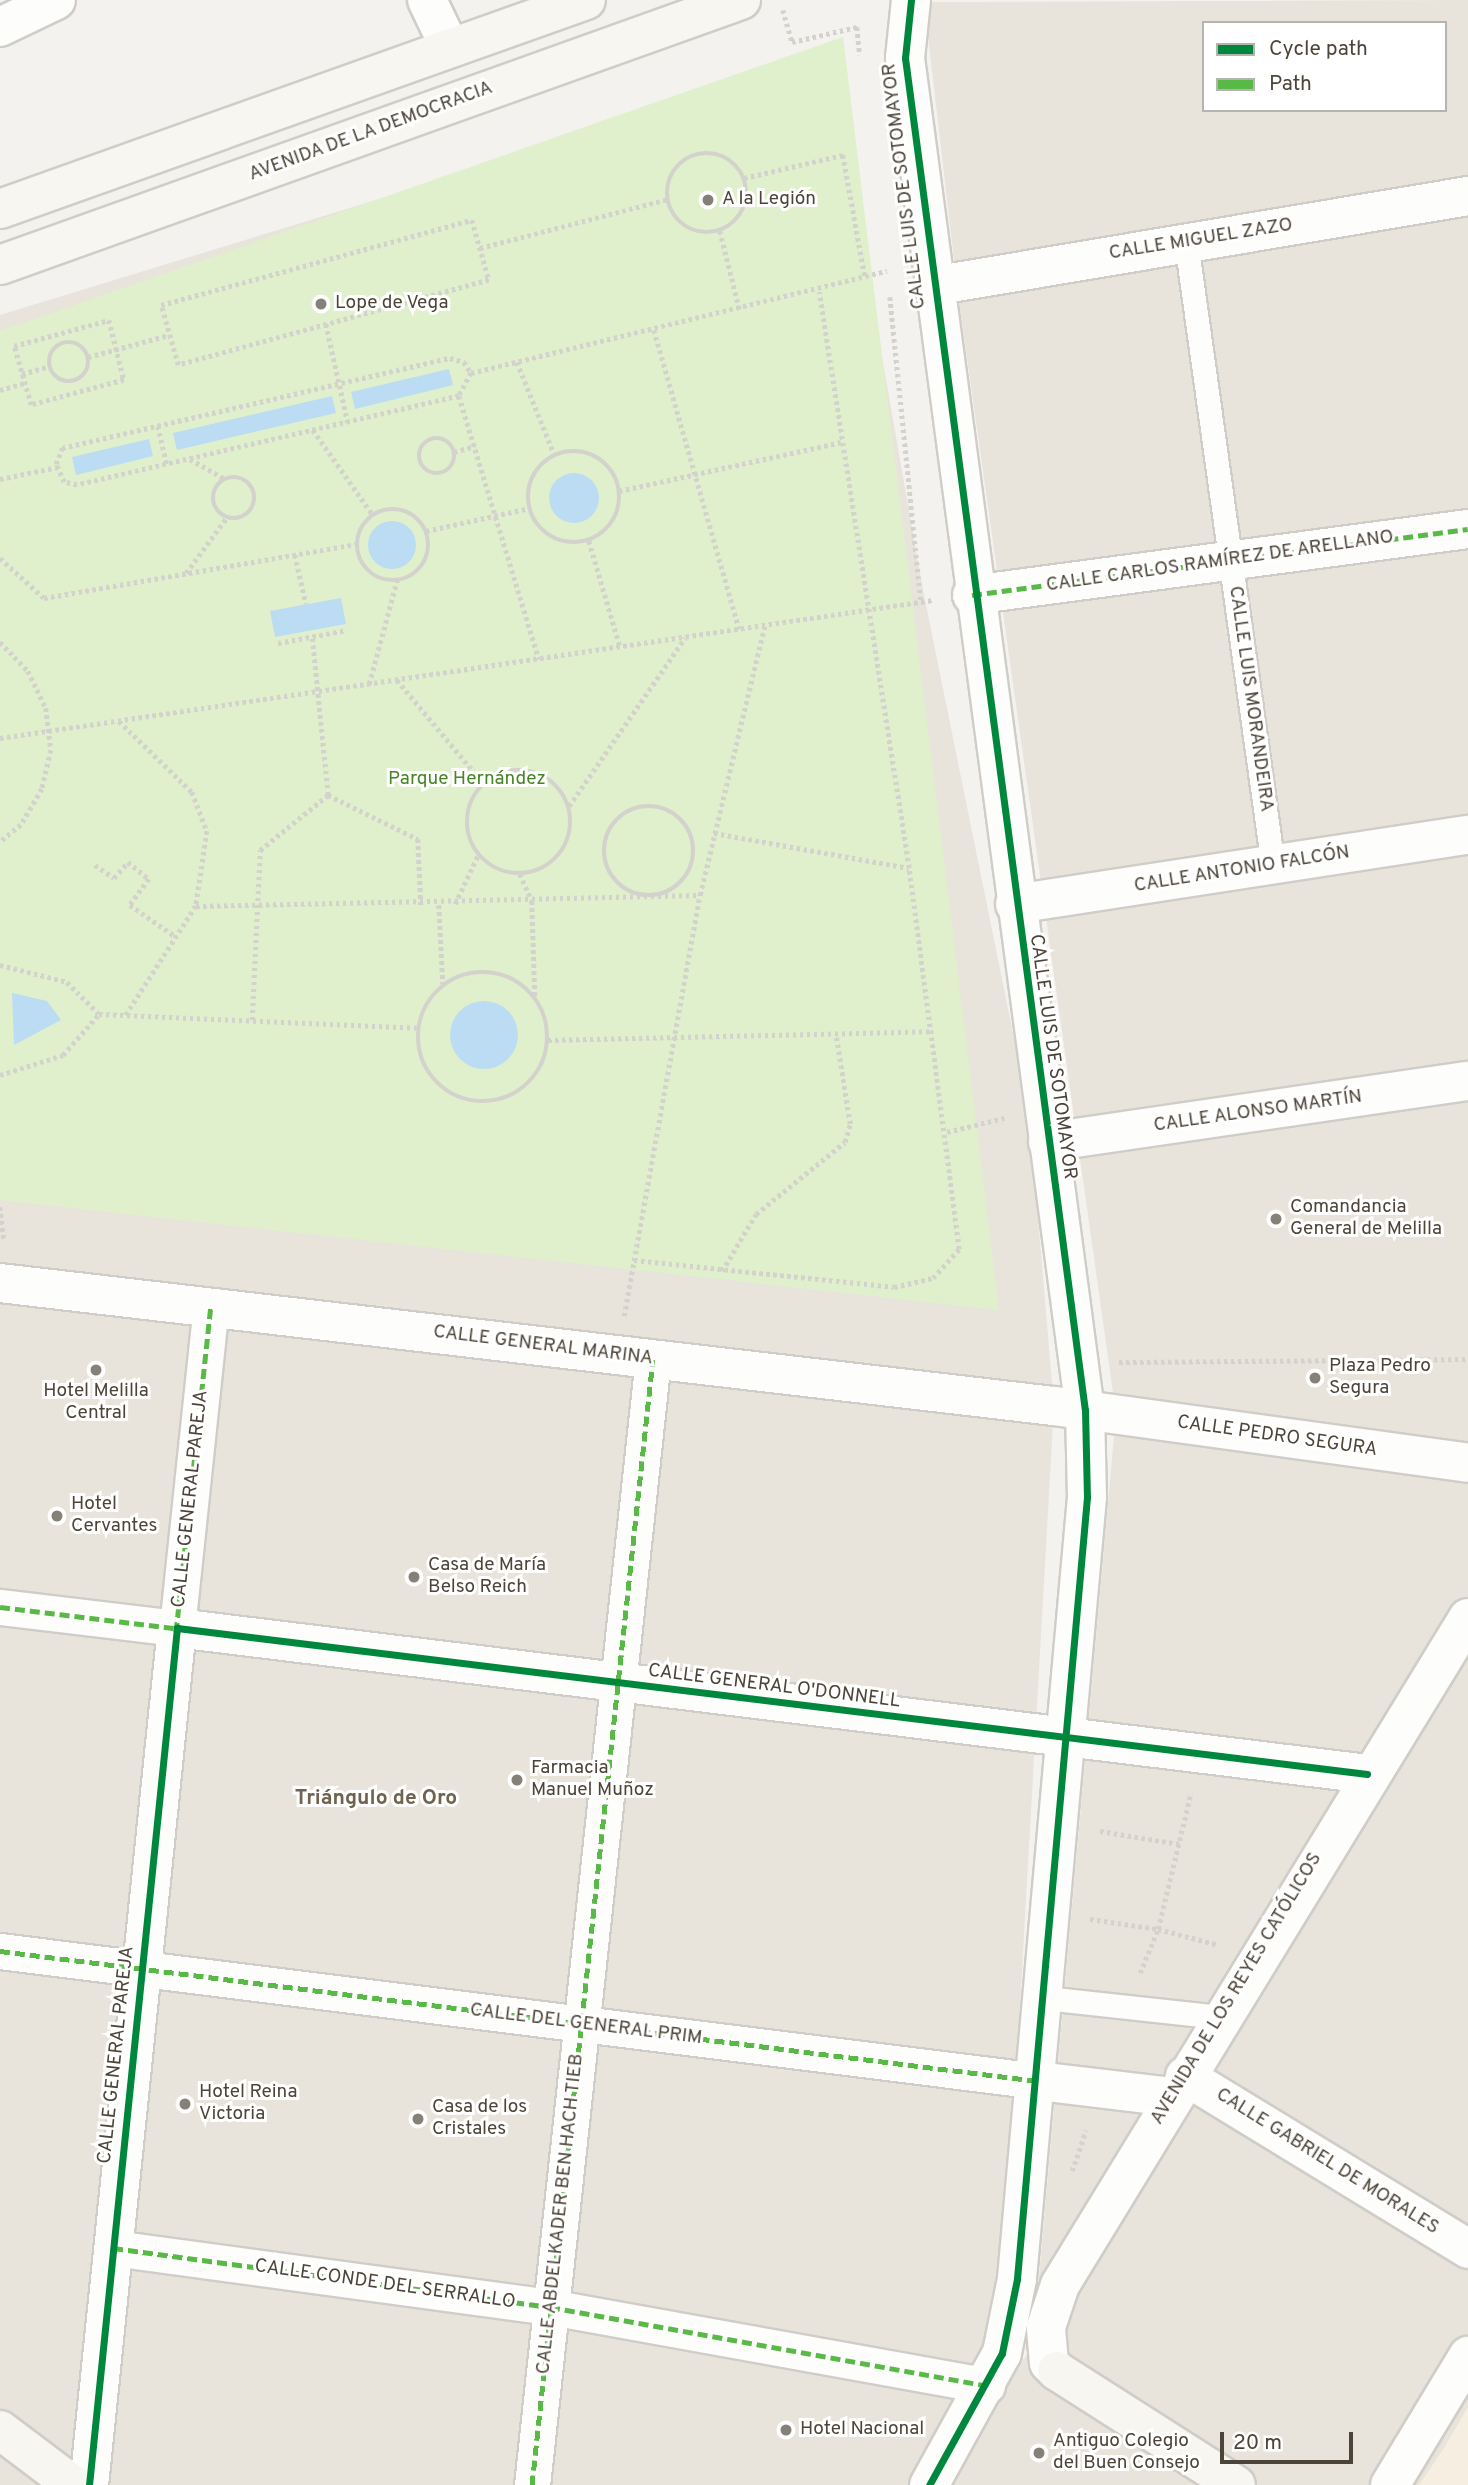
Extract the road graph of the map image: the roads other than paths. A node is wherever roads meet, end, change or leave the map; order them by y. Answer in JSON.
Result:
{"nodes":[{"id":1,"x":428,"y":0,"type":"edge"},
{"id":2,"x":586,"y":0,"type":"edge"},
{"id":3,"x":741,"y":0,"type":"edge"},
{"id":4,"x":911,"y":0,"type":"edge"},
{"id":5,"x":450,"y":48,"type":"junction"},
{"id":6,"x":1468,"y":196,"type":"edge"},
{"id":7,"x":0,"y":209,"type":"edge"},
{"id":8,"x":1186,"y":242,"type":"junction"},
{"id":9,"x":0,"y":265,"type":"edge"},
{"id":10,"x":933,"y":286,"type":"junction"},
{"id":11,"x":1468,"y":529,"type":"edge"},
{"id":12,"x":1230,"y":561,"type":"junction"},
{"id":13,"x":972,"y":595,"type":"junction"},
{"id":14,"x":1468,"y":835,"type":"edge"},
{"id":15,"x":1273,"y":866,"type":"junction"},
{"id":16,"x":1015,"y":904,"type":"junction"},
{"id":17,"x":1468,"y":1081,"type":"edge"},
{"id":18,"x":1048,"y":1142,"type":"junction"},
{"id":19,"x":0,"y":1283,"type":"edge"},
{"id":20,"x":211,"y":1307,"type":"junction"},
{"id":21,"x":635,"y":1357,"type":"junction"},
{"id":22,"x":1085,"y":1410,"type":"junction"},
{"id":23,"x":1468,"y":1463,"type":"edge"},
{"id":24,"x":0,"y":1607,"type":"edge"},
{"id":25,"x":1468,"y":1618,"type":"edge"},
{"id":26,"x":177,"y":1628,"type":"junction"},
{"id":27,"x":619,"y":1683,"type":"junction"},
{"id":28,"x":1068,"y":1739,"type":"junction"},
{"id":29,"x":1367,"y":1774,"type":"junction"},
{"id":30,"x":0,"y":1951,"type":"edge"},
{"id":31,"x":142,"y":1969,"type":"junction"},
{"id":32,"x":1045,"y":1998,"type":"junction"},
{"id":33,"x":1220,"y":2017,"type":"junction"},
{"id":34,"x":582,"y":2024,"type":"junction"},
{"id":35,"x":1038,"y":2081,"type":"junction"},
{"id":36,"x":1179,"y":2087,"type":"junction"},
{"id":37,"x":113,"y":2248,"type":"junction"},
{"id":38,"x":1468,"y":2249,"type":"edge"},
{"id":39,"x":550,"y":2307,"type":"junction"},
{"id":40,"x":1468,"y":2356,"type":"edge"},
{"id":41,"x":1057,"y":2371,"type":"joint"},
{"id":42,"x":987,"y":2386,"type":"junction"},
{"id":43,"x":0,"y":2430,"type":"edge"},
{"id":44,"x":73,"y":2485,"type":"edge"},
{"id":45,"x":89,"y":2485,"type":"edge"},
{"id":46,"x":532,"y":2485,"type":"edge"},
{"id":47,"x":929,"y":2485,"type":"edge"},
{"id":48,"x":1236,"y":2485,"type":"edge"},
{"id":49,"x":1390,"y":2485,"type":"edge"}],
"edges":[{"from":1,"to":5,"type":"street"},
{"from":2,"to":5,"type":"main road"},
{"from":3,"to":9,"type":"main road","name":"AVENIDA DE LA DEMOCRACIA"},
{"from":4,"to":10,"type":"street","name":"CALLE LUIS DE SOTOMAYOR"},
{"from":5,"to":7,"type":"main road"},
{"from":6,"to":8,"type":"street","name":"CALLE MIGUEL ZAZO"},
{"from":8,"to":10,"type":"street","name":"CALLE MIGUEL ZAZO"},
{"from":8,"to":12,"type":"lane","name":"CALLE LUIS MORANDEIRA"},
{"from":10,"to":13,"type":"street","name":"CALLE LUIS DE SOTOMAYOR"},
{"from":11,"to":12,"type":"street","name":"CALLE CARLOS RAMÍREZ DE ARELLANO"},
{"from":12,"to":13,"type":"street","name":"CALLE CARLOS RAMÍREZ DE ARELLANO"},
{"from":12,"to":15,"type":"lane","name":"CALLE LUIS MORANDEIRA"},
{"from":13,"to":16,"type":"street","name":"CALLE LUIS DE SOTOMAYOR"},
{"from":14,"to":15,"type":"street","name":"CALLE ANTONIO FALCÓN"},
{"from":15,"to":16,"type":"street","name":"CALLE ANTONIO FALCÓN"},
{"from":16,"to":18,"type":"street","name":"CALLE LUIS DE SOTOMAYOR"},
{"from":17,"to":18,"type":"street","name":"CALLE ALONSO MARTÍN"},
{"from":18,"to":22,"type":"street","name":"CALLE LUIS DE SOTOMAYOR"},
{"from":19,"to":20,"type":"street","name":"CALLE GENERAL MARINA"},
{"from":20,"to":21,"type":"street","name":"CALLE GENERAL MARINA"},
{"from":20,"to":26,"type":"street","name":"CALLE GENERAL PAREJA"},
{"from":21,"to":22,"type":"street","name":"CALLE GENERAL MARINA"},
{"from":21,"to":27,"type":"street","name":"CALLE ABDELKADER BEN HACH TIEB"},
{"from":22,"to":23,"type":"street","name":"CALLE PEDRO SEGURA"},
{"from":22,"to":28,"type":"street","name":"CALLE LUIS DE SOTOMAYOR"},
{"from":24,"to":26,"type":"street","name":"CALLE GENERAL O'DONNELL"},
{"from":25,"to":29,"type":"street","name":"AVENIDA DE LOS REYES CATÓLICOS"},
{"from":26,"to":27,"type":"street","name":"CALLE GENERAL O'DONNELL"},
{"from":26,"to":31,"type":"street","name":"CALLE GENERAL PAREJA"},
{"from":27,"to":28,"type":"street","name":"CALLE GENERAL O'DONNELL"},
{"from":27,"to":34,"type":"street","name":"CALLE ABDELKADER BEN HACH TIEB"},
{"from":28,"to":29,"type":"street","name":"CALLE GENERAL O'DONNELL"},
{"from":28,"to":32,"type":"street","name":"CALLE LUIS DE SOTOMAYOR"},
{"from":29,"to":33,"type":"street","name":"AVENIDA DE LOS REYES CATÓLICOS"},
{"from":30,"to":31,"type":"street","name":"CALLE DEL GENERAL PRIM"},
{"from":31,"to":34,"type":"street","name":"CALLE DEL GENERAL PRIM"},
{"from":31,"to":37,"type":"street","name":"CALLE GENERAL PAREJA"},
{"from":32,"to":33,"type":"lane"},
{"from":32,"to":35,"type":"street","name":"CALLE LUIS DE SOTOMAYOR"},
{"from":33,"to":36,"type":"street","name":"AVENIDA DE LOS REYES CATÓLICOS"},
{"from":34,"to":35,"type":"street","name":"CALLE DEL GENERAL PRIM"},
{"from":34,"to":39,"type":"street","name":"CALLE ABDELKADER BEN HACH TIEB"},
{"from":35,"to":36,"type":"street","name":"CALLE DEL GENERAL PRIM"},
{"from":35,"to":42,"type":"street","name":"CALLE LUIS DE SOTOMAYOR"},
{"from":36,"to":38,"type":"street","name":"CALLE GABRIEL DE MORALES"},
{"from":36,"to":41,"type":"street","name":"AVENIDA DE LOS REYES CATÓLICOS"},
{"from":37,"to":39,"type":"street","name":"CALLE CONDE DEL SERRALLO"},
{"from":37,"to":45,"type":"street","name":"CALLE GENERAL PAREJA"},
{"from":39,"to":42,"type":"street","name":"CALLE CONDE DEL SERRALLO"},
{"from":39,"to":46,"type":"street","name":"CALLE ABDELKADER BEN HACH TIEB"},
{"from":40,"to":49,"type":"street"},
{"from":41,"to":48,"type":"main road"},
{"from":42,"to":47,"type":"street"},
{"from":43,"to":44,"type":"main road"}]}
